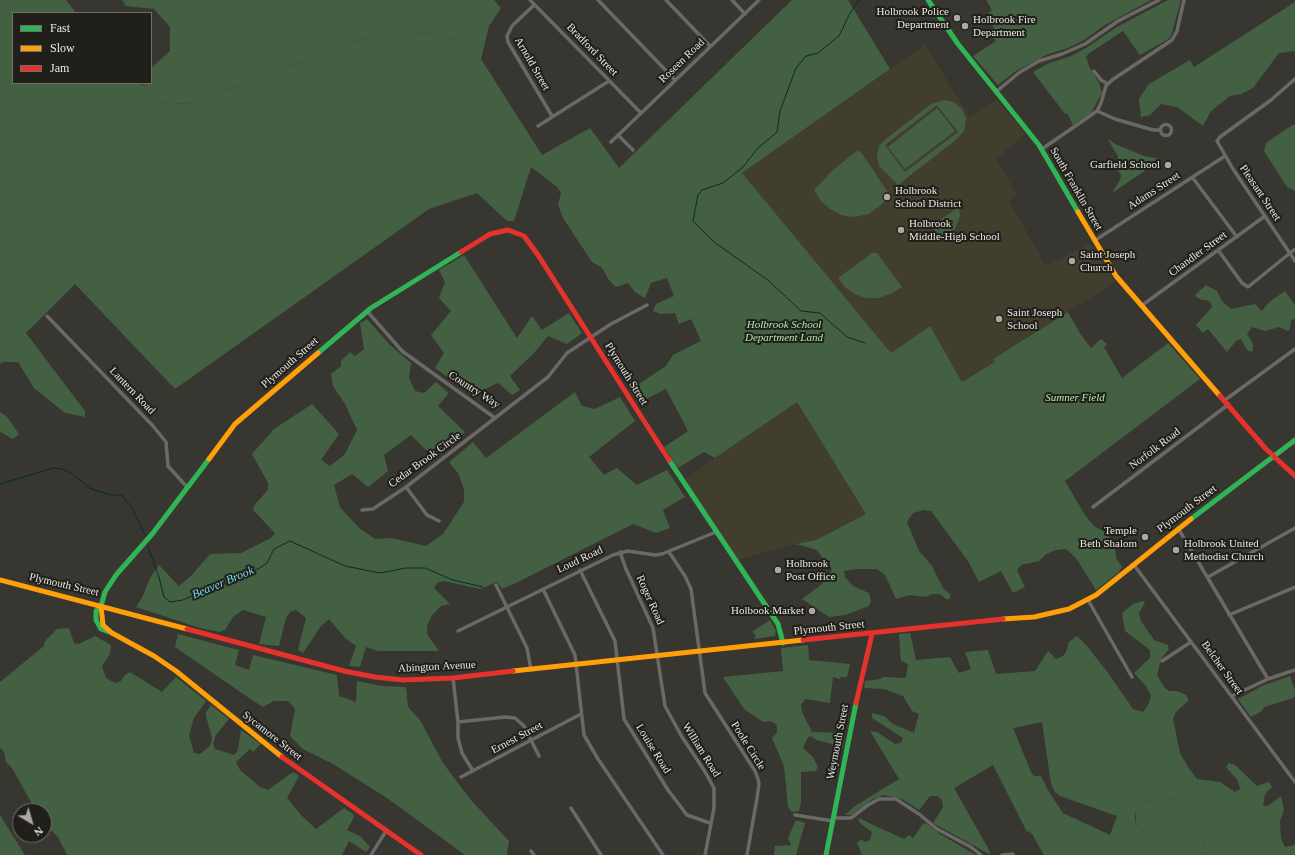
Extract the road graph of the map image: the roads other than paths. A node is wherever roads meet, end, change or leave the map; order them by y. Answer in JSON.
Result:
{"nodes":[{"id":1,"x":530,"y":0,"type":"edge"},
{"id":2,"x":598,"y":0,"type":"edge"},
{"id":3,"x":666,"y":0,"type":"edge"},
{"id":4,"x":732,"y":0,"type":"edge"},
{"id":5,"x":759,"y":0,"type":"edge"},
{"id":6,"x":1159,"y":0,"type":"edge"},
{"id":7,"x":1184,"y":0,"type":"edge"},
{"id":8,"x":930,"y":1,"type":"edge"},
{"id":9,"x":534,"y":5,"type":"junction"},
{"id":10,"x":745,"y":14,"type":"junction"},
{"id":11,"x":710,"y":46,"type":"junction"},
{"id":12,"x":1094,"y":71,"type":"dead end"},
{"id":13,"x":1295,"y":79,"type":"edge"},
{"id":14,"x":675,"y":80,"type":"junction"},
{"id":15,"x":609,"y":81,"type":"junction"},
{"id":16,"x":1108,"y":84,"type":"junction"},
{"id":17,"x":997,"y":91,"type":"junction"},
{"id":18,"x":1097,"y":111,"type":"junction"},
{"id":19,"x":641,"y":113,"type":"junction"},
{"id":20,"x":552,"y":116,"type":"junction"},
{"id":21,"x":538,"y":126,"type":"dead end"},
{"id":22,"x":1160,"y":130,"type":"dead end"},
{"id":23,"x":618,"y":135,"type":"junction"},
{"id":24,"x":611,"y":142,"type":"dead end"},
{"id":25,"x":1042,"y":149,"type":"junction"},
{"id":26,"x":633,"y":150,"type":"dead end"},
{"id":27,"x":1225,"y":156,"type":"junction"},
{"id":28,"x":1192,"y":177,"type":"junction"},
{"id":29,"x":1265,"y":216,"type":"junction"},
{"id":30,"x":1237,"y":237,"type":"junction"},
{"id":31,"x":1094,"y":241,"type":"junction"},
{"id":32,"x":1295,"y":249,"type":"edge"},
{"id":33,"x":1218,"y":250,"type":"junction"},
{"id":34,"x":1290,"y":253,"type":"junction"},
{"id":35,"x":1295,"y":261,"type":"edge"},
{"id":36,"x":647,"y":305,"type":"dead end"},
{"id":37,"x":1141,"y":306,"type":"junction"},
{"id":38,"x":367,"y":311,"type":"junction"},
{"id":39,"x":48,"y":316,"type":"dead end"},
{"id":40,"x":591,"y":337,"type":"junction"},
{"id":41,"x":1295,"y":349,"type":"edge"},
{"id":42,"x":1227,"y":402,"type":"junction"},
{"id":43,"x":495,"y":418,"type":"junction"},
{"id":44,"x":1295,"y":440,"type":"edge"},
{"id":45,"x":1273,"y":456,"type":"junction"},
{"id":46,"x":1295,"y":476,"type":"edge"},
{"id":47,"x":187,"y":487,"type":"junction"},
{"id":48,"x":406,"y":487,"type":"junction"},
{"id":49,"x":1093,"y":507,"type":"dead end"},
{"id":50,"x":362,"y":510,"type":"dead end"},
{"id":51,"x":438,"y":521,"type":"dead end"},
{"id":52,"x":1178,"y":528,"type":"junction"},
{"id":53,"x":1295,"y":528,"type":"edge"},
{"id":54,"x":716,"y":532,"type":"junction"},
{"id":55,"x":620,"y":552,"type":"junction"},
{"id":56,"x":669,"y":552,"type":"junction"},
{"id":57,"x":1134,"y":564,"type":"junction"},
{"id":58,"x":580,"y":570,"type":"junction"},
{"id":59,"x":1208,"y":577,"type":"junction"},
{"id":60,"x":0,"y":580,"type":"edge"},
{"id":61,"x":496,"y":585,"type":"dead end"},
{"id":62,"x":1295,"y":587,"type":"edge"},
{"id":63,"x":543,"y":589,"type":"junction"},
{"id":64,"x":1088,"y":600,"type":"junction"},
{"id":65,"x":101,"y":606,"type":"junction"},
{"id":66,"x":506,"y":607,"type":"junction"},
{"id":67,"x":1229,"y":615,"type":"junction"},
{"id":68,"x":458,"y":631,"type":"dead end"},
{"id":69,"x":872,"y":634,"type":"junction"},
{"id":70,"x":1192,"y":642,"type":"junction"},
{"id":71,"x":783,"y":643,"type":"junction"},
{"id":72,"x":700,"y":652,"type":"junction"},
{"id":73,"x":658,"y":656,"type":"junction"},
{"id":74,"x":617,"y":660,"type":"junction"},
{"id":75,"x":1162,"y":661,"type":"dead end"},
{"id":76,"x":576,"y":665,"type":"junction"},
{"id":77,"x":530,"y":670,"type":"junction"},
{"id":78,"x":1295,"y":670,"type":"edge"},
{"id":79,"x":1132,"y":677,"type":"dead end"},
{"id":80,"x":453,"y":678,"type":"junction"},
{"id":81,"x":1268,"y":679,"type":"junction"},
{"id":82,"x":1232,"y":696,"type":"junction"},
{"id":83,"x":581,"y":714,"type":"junction"},
{"id":84,"x":458,"y":722,"type":"junction"},
{"id":85,"x":531,"y":740,"type":"junction"},
{"id":86,"x":538,"y":756,"type":"dead end"},
{"id":87,"x":473,"y":771,"type":"junction"},
{"id":88,"x":461,"y":777,"type":"dead end"},
{"id":89,"x":1295,"y":782,"type":"edge"},
{"id":90,"x":571,"y":808,"type":"dead end"},
{"id":91,"x":795,"y":815,"type":"dead end"},
{"id":92,"x":833,"y":819,"type":"junction"},
{"id":93,"x":710,"y":823,"type":"junction"},
{"id":94,"x":386,"y":831,"type":"junction"},
{"id":95,"x":531,"y":850,"type":"dead end"},
{"id":96,"x":1014,"y":854,"type":"edge"},
{"id":97,"x":371,"y":855,"type":"edge"},
{"id":98,"x":421,"y":855,"type":"edge"},
{"id":99,"x":534,"y":855,"type":"edge"},
{"id":100,"x":601,"y":855,"type":"edge"},
{"id":101,"x":663,"y":855,"type":"edge"},
{"id":102,"x":705,"y":855,"type":"edge"},
{"id":103,"x":747,"y":855,"type":"edge"},
{"id":104,"x":826,"y":855,"type":"edge"},
{"id":105,"x":981,"y":855,"type":"edge"},
{"id":106,"x":1002,"y":855,"type":"edge"}],
"edges":[{"from":1,"to":9,"type":"street","name":"Bradford Street"},
{"from":2,"to":14,"type":"street"},
{"from":3,"to":11,"type":"street"},
{"from":4,"to":10,"type":"street"},
{"from":5,"to":10,"type":"street","name":"Roseen Road"},
{"from":6,"to":17,"type":"street"},
{"from":7,"to":16,"type":"street"},
{"from":8,"to":17,"type":"main road","name":"South Franklin Street"},
{"from":9,"to":15,"type":"street","name":"Bradford Street"},
{"from":9,"to":20,"type":"street","name":"Arnold Street"},
{"from":10,"to":11,"type":"street","name":"Roseen Road"},
{"from":11,"to":14,"type":"street","name":"Roseen Road"},
{"from":12,"to":16,"type":"street"},
{"from":13,"to":27,"type":"street","name":"Pleasant Street"},
{"from":14,"to":19,"type":"street","name":"Roseen Road"},
{"from":15,"to":19,"type":"street","name":"Bradford Street"},
{"from":15,"to":20,"type":"street"},
{"from":16,"to":18,"type":"street"},
{"from":17,"to":25,"type":"main road","name":"South Franklin Street"},
{"from":18,"to":22,"type":"street"},
{"from":18,"to":25,"type":"street"},
{"from":19,"to":23,"type":"street","name":"Roseen Road"},
{"from":20,"to":21,"type":"street"},
{"from":23,"to":24,"type":"street","name":"Roseen Road"},
{"from":23,"to":26,"type":"street"},
{"from":25,"to":31,"type":"main road","name":"South Franklin Street"},
{"from":27,"to":28,"type":"street","name":"Adams Street"},
{"from":27,"to":29,"type":"street","name":"Pleasant Street"},
{"from":28,"to":30,"type":"street"},
{"from":28,"to":31,"type":"street","name":"Adams Street"},
{"from":29,"to":30,"type":"street","name":"Chandler Street"},
{"from":29,"to":34,"type":"street","name":"Pleasant Street"},
{"from":30,"to":33,"type":"street","name":"Chandler Street"},
{"from":31,"to":37,"type":"main road","name":"South Franklin Street"},
{"from":32,"to":34,"type":"street"},
{"from":33,"to":34,"type":"street"},
{"from":33,"to":37,"type":"street","name":"Chandler Street"},
{"from":34,"to":35,"type":"street","name":"Pleasant Street"},
{"from":36,"to":40,"type":"street","name":"Country Way"},
{"from":37,"to":42,"type":"main road","name":"South Franklin Street"},
{"from":38,"to":40,"type":"main road","name":"Plymouth Street"},
{"from":38,"to":43,"type":"street","name":"Country Way"},
{"from":38,"to":47,"type":"main road","name":"Plymouth Street"},
{"from":39,"to":47,"type":"street","name":"Lantern Road"},
{"from":40,"to":43,"type":"street","name":"Country Way"},
{"from":40,"to":54,"type":"main road","name":"Plymouth Street"},
{"from":41,"to":42,"type":"street","name":"Norfolk Road"},
{"from":42,"to":45,"type":"main road","name":"South Franklin Street"},
{"from":42,"to":49,"type":"street","name":"Norfolk Road"},
{"from":43,"to":48,"type":"street","name":"Cedar Brook Circle"},
{"from":44,"to":45,"type":"main road","name":"Plymouth Street"},
{"from":45,"to":46,"type":"main road","name":"South Franklin Street"},
{"from":45,"to":52,"type":"main road","name":"Plymouth Street"},
{"from":47,"to":65,"type":"main road","name":"Plymouth Street"},
{"from":48,"to":50,"type":"street","name":"Cedar Brook Circle"},
{"from":48,"to":51,"type":"street"},
{"from":52,"to":57,"type":"main road","name":"Plymouth Street"},
{"from":52,"to":59,"type":"street"},
{"from":53,"to":59,"type":"street"},
{"from":54,"to":56,"type":"street","name":"Loud Road"},
{"from":54,"to":71,"type":"main road","name":"Plymouth Street"},
{"from":55,"to":56,"type":"street","name":"Loud Road"},
{"from":55,"to":58,"type":"street","name":"Loud Road"},
{"from":55,"to":73,"type":"street","name":"Roger Road"},
{"from":56,"to":72,"type":"street","name":"Poole Circle"},
{"from":57,"to":64,"type":"main road","name":"Plymouth Street"},
{"from":57,"to":70,"type":"street","name":"Belcher Street"},
{"from":58,"to":63,"type":"street","name":"Loud Road"},
{"from":58,"to":74,"type":"street","name":"Louise Road"},
{"from":59,"to":67,"type":"street"},
{"from":60,"to":65,"type":"main road","name":"Plymouth Street"},
{"from":61,"to":66,"type":"street"},
{"from":62,"to":67,"type":"street"},
{"from":63,"to":66,"type":"street","name":"Loud Road"},
{"from":63,"to":76,"type":"street"},
{"from":64,"to":69,"type":"main road","name":"Plymouth Street"},
{"from":64,"to":79,"type":"street"},
{"from":65,"to":80,"type":"main road","name":"Abington Avenue"},
{"from":65,"to":94,"type":"main road","name":"Sycamore Street"},
{"from":66,"to":68,"type":"street","name":"Loud Road"},
{"from":66,"to":77,"type":"street"},
{"from":67,"to":81,"type":"street"},
{"from":69,"to":71,"type":"main road","name":"Plymouth Street"},
{"from":69,"to":92,"type":"main road","name":"Weymouth Street"},
{"from":70,"to":75,"type":"street"},
{"from":70,"to":82,"type":"street","name":"Belcher Street"},
{"from":71,"to":72,"type":"main road","name":"Abington Avenue"},
{"from":72,"to":73,"type":"main road","name":"Abington Avenue"},
{"from":72,"to":103,"type":"street","name":"Poole Circle"},
{"from":73,"to":74,"type":"main road","name":"Abington Avenue"},
{"from":73,"to":93,"type":"street","name":"William Road"},
{"from":74,"to":76,"type":"main road","name":"Abington Avenue"},
{"from":74,"to":93,"type":"street","name":"Louise Road"},
{"from":76,"to":77,"type":"main road","name":"Abington Avenue"},
{"from":76,"to":83,"type":"street"},
{"from":77,"to":80,"type":"main road","name":"Abington Avenue"},
{"from":78,"to":81,"type":"street"},
{"from":80,"to":84,"type":"street"},
{"from":81,"to":82,"type":"street"},
{"from":82,"to":89,"type":"street","name":"Belcher Street"},
{"from":83,"to":85,"type":"street","name":"Ernest Street"},
{"from":83,"to":101,"type":"street"},
{"from":84,"to":85,"type":"street"},
{"from":84,"to":87,"type":"street"},
{"from":85,"to":86,"type":"street"},
{"from":85,"to":87,"type":"street","name":"Ernest Street"},
{"from":87,"to":88,"type":"street","name":"Ernest Street"},
{"from":90,"to":100,"type":"street"},
{"from":91,"to":92,"type":"street"},
{"from":92,"to":104,"type":"main road","name":"Weymouth Street"},
{"from":92,"to":105,"type":"street"},
{"from":93,"to":102,"type":"street","name":"William Road"},
{"from":94,"to":97,"type":"street"},
{"from":94,"to":98,"type":"main road","name":"Sycamore Street"},
{"from":95,"to":99,"type":"street"},
{"from":96,"to":106,"type":"street"}]}
